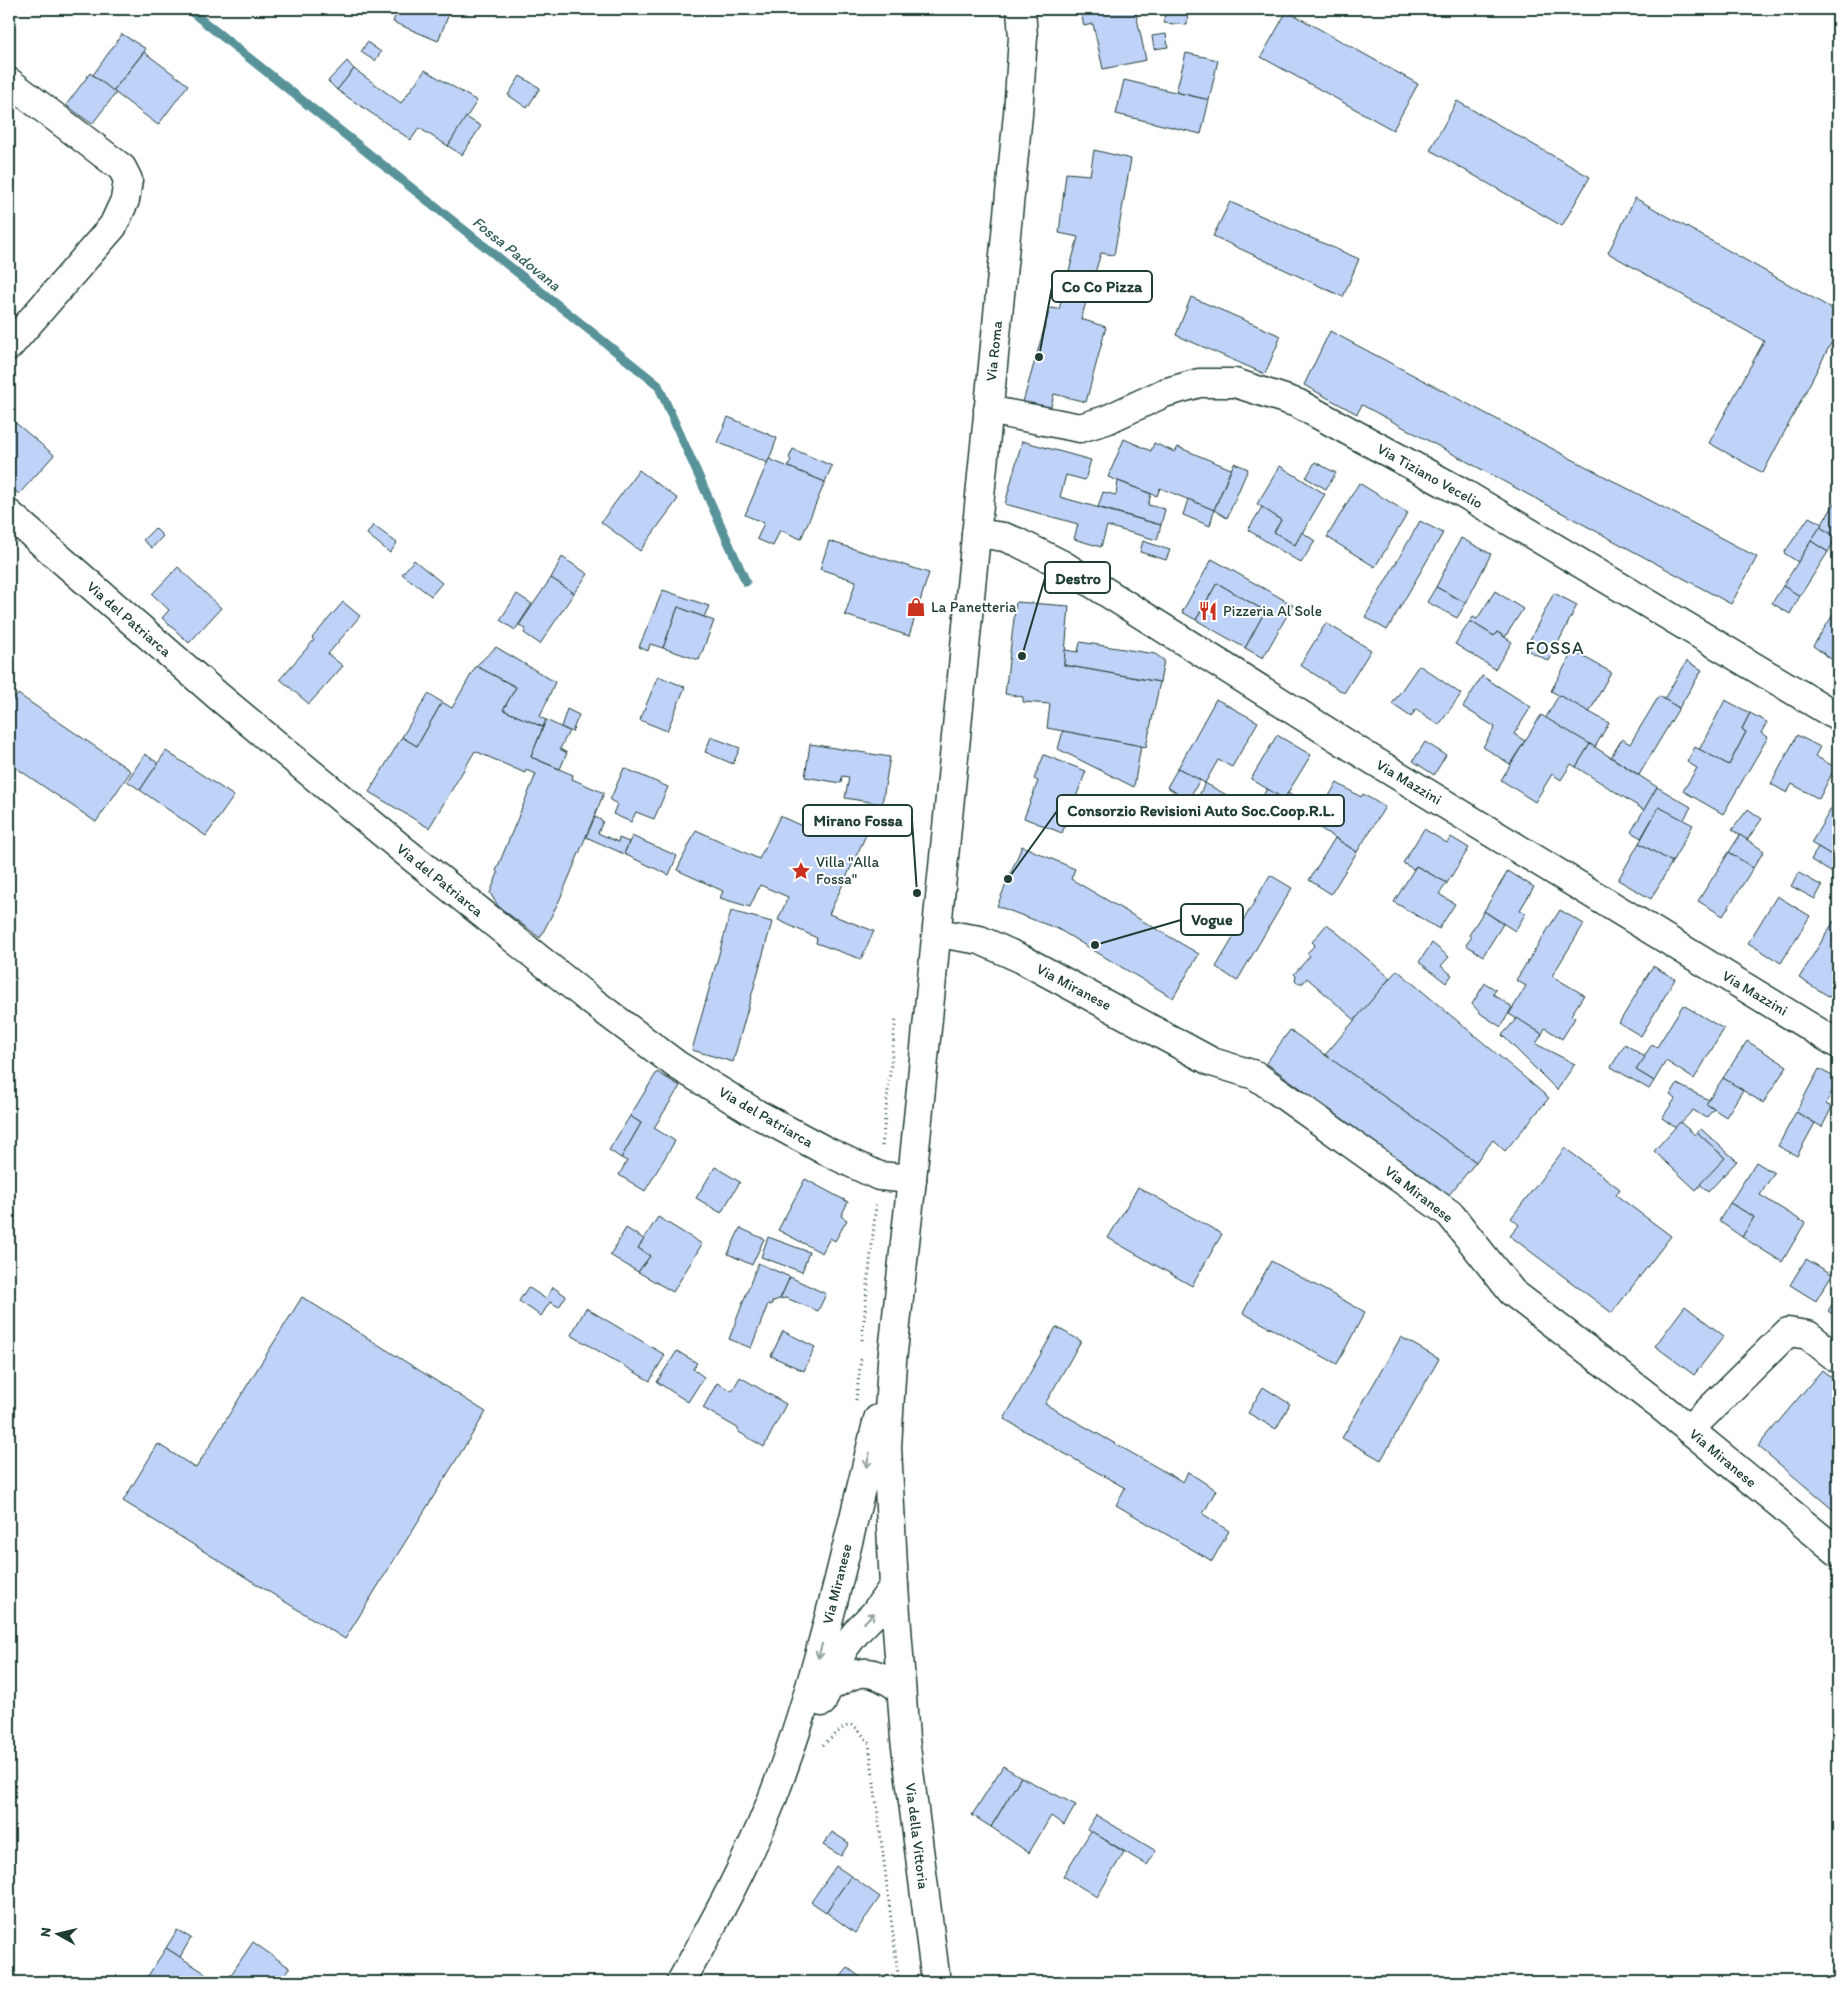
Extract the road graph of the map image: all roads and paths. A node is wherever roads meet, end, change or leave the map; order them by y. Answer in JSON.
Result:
{"nodes":[{"id":1,"x":1021,"y":9,"type":"edge"},
{"id":2,"x":9,"y":82,"type":"edge"},
{"id":3,"x":9,"y":346,"type":"edge"},
{"id":4,"x":988,"y":410,"type":"junction"},
{"id":5,"x":9,"y":514,"type":"edge"},
{"id":6,"x":976,"y":533,"type":"junction"},
{"id":7,"x":960,"y":694,"type":"joint"},
{"id":8,"x":1838,"y":717,"type":"edge"},
{"id":9,"x":937,"y":934,"type":"junction"},
{"id":10,"x":1838,"y":1044,"type":"edge"},
{"id":11,"x":912,"y":1179,"type":"junction"},
{"id":12,"x":1838,"y":1359,"type":"edge"},
{"id":13,"x":892,"y":1361,"type":"junction"},
{"id":14,"x":1689,"y":1430,"type":"junction"},
{"id":15,"x":1838,"y":1552,"type":"edge"},
{"id":16,"x":894,"y":1586,"type":"junction"},
{"id":17,"x":827,"y":1689,"type":"junction"},
{"id":18,"x":901,"y":1689,"type":"junction"},
{"id":19,"x":869,"y":1743,"type":"dead end"},
{"id":20,"x":771,"y":1803,"type":"junction"},
{"id":21,"x":681,"y":1982,"type":"edge"},
{"id":22,"x":899,"y":1982,"type":"edge"},
{"id":23,"x":936,"y":1982,"type":"edge"}],
"edges":[{"from":1,"to":4,"type":"street","name":"Via Roma"},
{"from":2,"to":3,"type":"street"},
{"from":4,"to":6,"type":"street","name":"Via Roma"},
{"from":4,"to":8,"type":"street","name":"Via Tiziano Vecelio"},
{"from":5,"to":11,"type":"street","name":"Via del Patriarca"},
{"from":6,"to":7,"type":"street","name":"Via Roma"},
{"from":6,"to":10,"type":"street","name":"Via Mazzini"},
{"from":7,"to":9,"type":"street","name":"Via Miranese"},
{"from":9,"to":11,"type":"street","name":"Via Miranese"},
{"from":9,"to":14,"type":"street","name":"Via Miranese"},
{"from":11,"to":13,"type":"street","name":"Via Miranese"},
{"from":12,"to":14,"type":"street"},
{"from":13,"to":16,"type":"street","name":"Via Miranese"},
{"from":13,"to":20,"type":"street","name":"Via Miranese","one_way":true},
{"from":14,"to":15,"type":"street","name":"Via Miranese"},
{"from":17,"to":16,"type":"street","name":"Via Miranese","one_way":true},
{"from":16,"to":18,"type":"street","name":"Via Miranese"},
{"from":17,"to":18,"type":"street"},
{"from":17,"to":20,"type":"street","name":"Via Miranese"},
{"from":18,"to":23,"type":"street","name":"Via della Vittoria"},
{"from":19,"to":22,"type":"path"},
{"from":20,"to":21,"type":"street","name":"Via Miranese"}]}
